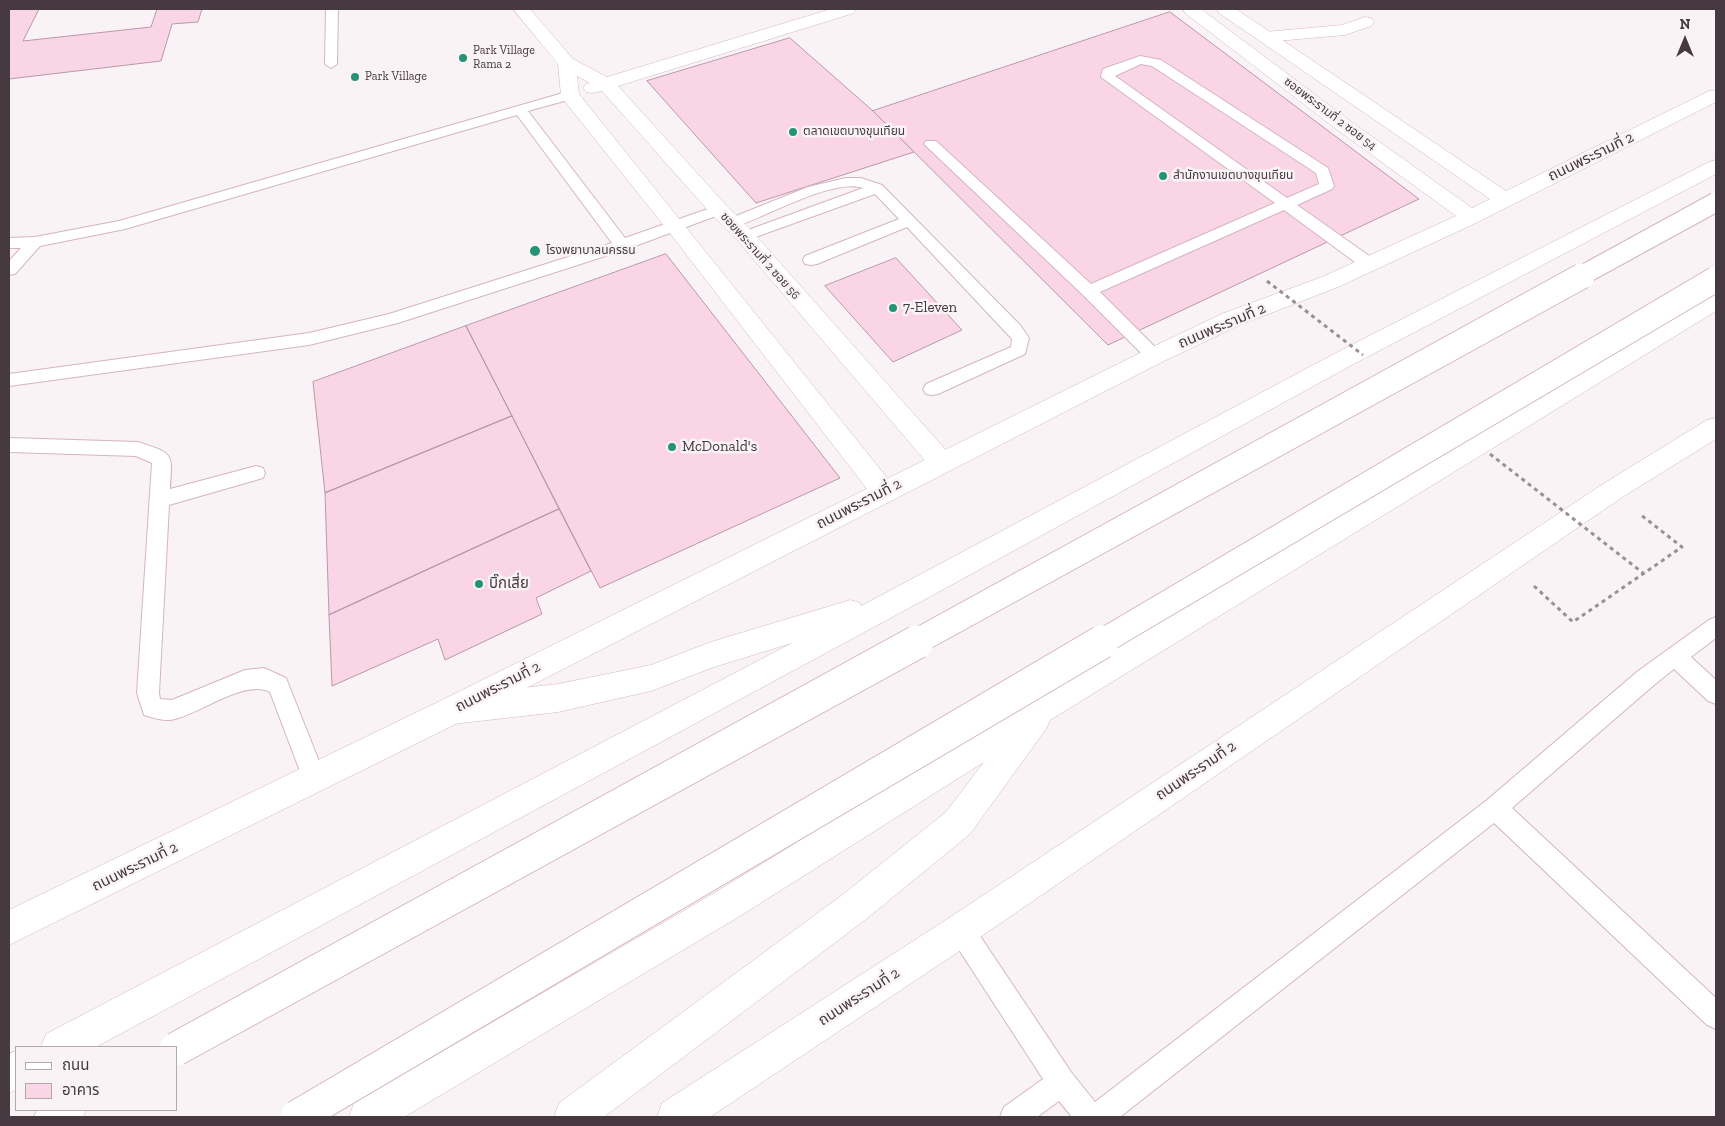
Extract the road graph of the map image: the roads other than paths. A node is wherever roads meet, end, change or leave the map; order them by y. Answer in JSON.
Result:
{"nodes":[{"id":1,"x":332,"y":9,"type":"edge"},
{"id":2,"x":522,"y":9,"type":"edge"},
{"id":3,"x":848,"y":9,"type":"edge"},
{"id":4,"x":1192,"y":9,"type":"edge"},
{"id":5,"x":1225,"y":9,"type":"edge"},
{"id":6,"x":1365,"y":22,"type":"dead end"},
{"id":7,"x":1265,"y":36,"type":"junction"},
{"id":8,"x":567,"y":63,"type":"junction"},
{"id":9,"x":330,"y":64,"type":"dead end"},
{"id":10,"x":606,"y":84,"type":"junction"},
{"id":11,"x":570,"y":95,"type":"junction"},
{"id":12,"x":1716,"y":95,"type":"edge"},
{"id":13,"x":521,"y":111,"type":"junction"},
{"id":14,"x":931,"y":144,"type":"dead end"},
{"id":15,"x":1716,"y":166,"type":"edge"},
{"id":16,"x":1505,"y":200,"type":"junction"},
{"id":17,"x":1716,"y":202,"type":"edge"},
{"id":18,"x":1286,"y":206,"type":"junction"},
{"id":19,"x":1471,"y":217,"type":"junction"},
{"id":20,"x":909,"y":221,"type":"junction"},
{"id":21,"x":732,"y":223,"type":"junction"},
{"id":22,"x":676,"y":227,"type":"junction"},
{"id":23,"x":35,"y":242,"type":"junction"},
{"id":24,"x":9,"y":243,"type":"edge"},
{"id":25,"x":622,"y":244,"type":"junction"},
{"id":26,"x":811,"y":260,"type":"dead end"},
{"id":27,"x":1369,"y":264,"type":"junction"},
{"id":28,"x":9,"y":270,"type":"edge"},
{"id":29,"x":1716,"y":279,"type":"edge"},
{"id":30,"x":1089,"y":291,"type":"junction"},
{"id":31,"x":1716,"y":301,"type":"edge"},
{"id":32,"x":1154,"y":356,"type":"junction"},
{"id":33,"x":9,"y":380,"type":"edge"},
{"id":34,"x":932,"y":389,"type":"dead end"},
{"id":35,"x":1716,"y":427,"type":"edge"},
{"id":36,"x":9,"y":445,"type":"edge"},
{"id":37,"x":942,"y":463,"type":"junction"},
{"id":38,"x":256,"y":472,"type":"dead end"},
{"id":39,"x":883,"y":491,"type":"junction"},
{"id":40,"x":159,"y":500,"type":"junction"},
{"id":41,"x":912,"y":594,"type":"junction"},
{"id":42,"x":1716,"y":626,"type":"edge"},
{"id":43,"x":1675,"y":656,"type":"junction"},
{"id":44,"x":1716,"y":694,"type":"edge"},
{"id":45,"x":1043,"y":708,"type":"junction"},
{"id":46,"x":452,"y":710,"type":"junction"},
{"id":47,"x":314,"y":779,"type":"junction"},
{"id":48,"x":1495,"y":808,"type":"junction"},
{"id":49,"x":9,"y":928,"type":"edge"},
{"id":50,"x":961,"y":930,"type":"junction"},
{"id":51,"x":1716,"y":1016,"type":"edge"},
{"id":52,"x":61,"y":1046,"type":"edge"},
{"id":53,"x":178,"y":1049,"type":"edge"},
{"id":54,"x":1061,"y":1082,"type":"junction"},
{"id":55,"x":65,"y":1111,"type":"edge"},
{"id":56,"x":53,"y":1117,"type":"edge"},
{"id":57,"x":297,"y":1117,"type":"edge"},
{"id":58,"x":368,"y":1117,"type":"edge"},
{"id":59,"x":573,"y":1117,"type":"edge"},
{"id":60,"x":676,"y":1117,"type":"edge"},
{"id":61,"x":1014,"y":1117,"type":"edge"},
{"id":62,"x":1090,"y":1117,"type":"edge"},
{"id":63,"x":1098,"y":1117,"type":"edge"}],
"edges":[{"from":1,"to":9,"type":"lane"},
{"from":2,"to":8,"type":"main road","name":"ซอยพระรามที่ 2 ซอย 56"},
{"from":3,"to":10,"type":"main road"},
{"from":4,"to":19,"type":"main road","name":"ซอยพระรามที่ 2 ซอย 54"},
{"from":5,"to":7,"type":"main road","name":"ซอยพระรามที่ 2 ซอย 54"},
{"from":6,"to":7,"type":"main road"},
{"from":7,"to":16,"type":"main road","name":"ซอยพระรามที่ 2 ซอย 54"},
{"from":8,"to":10,"type":"main road","name":"ซอยพระรามที่ 2 ซอย 56"},
{"from":8,"to":11,"type":"main road"},
{"from":10,"to":11,"type":"main road"},
{"from":10,"to":21,"type":"main road","name":"ซอยพระรามที่ 2 ซอย 56"},
{"from":11,"to":13,"type":"lane"},
{"from":11,"to":22,"type":"main road"},
{"from":12,"to":16,"type":"main road","name":"ถนนพระรามที่ 2"},
{"from":13,"to":23,"type":"lane"},
{"from":13,"to":25,"type":"lane"},
{"from":14,"to":30,"type":"lane"},
{"from":15,"to":41,"type":"main road"},
{"from":16,"to":19,"type":"main road","name":"ถนนพระรามที่ 2"},
{"from":17,"to":53,"type":"main road","bridge":true},
{"from":18,"to":18,"type":"lane"},
{"from":18,"to":27,"type":"lane"},
{"from":18,"to":30,"type":"lane"},
{"from":19,"to":27,"type":"main road","name":"ถนนพระรามที่ 2"},
{"from":20,"to":21,"type":"lane"},
{"from":20,"to":26,"type":"lane"},
{"from":20,"to":34,"type":"lane"},
{"from":21,"to":22,"type":"lane"},
{"from":21,"to":37,"type":"main road","name":"ซอยพระรามที่ 2 ซอย 56"},
{"from":22,"to":25,"type":"lane"},
{"from":22,"to":39,"type":"main road"},
{"from":23,"to":24,"type":"lane"},
{"from":23,"to":28,"type":"lane"},
{"from":25,"to":33,"type":"lane"},
{"from":27,"to":32,"type":"main road","name":"ถนนพระรามที่ 2"},
{"from":29,"to":57,"type":"main road","bridge":true},
{"from":30,"to":32,"type":"lane"},
{"from":31,"to":45,"type":"main road"},
{"from":32,"to":37,"type":"main road","name":"ถนนพระรามที่ 2"},
{"from":35,"to":50,"type":"main road","name":"ถนนพระรามที่ 2"},
{"from":36,"to":40,"type":"lane"},
{"from":37,"to":39,"type":"main road","name":"ถนนพระรามที่ 2"},
{"from":38,"to":40,"type":"lane"},
{"from":39,"to":46,"type":"main road","name":"ถนนพระรามที่ 2"},
{"from":40,"to":47,"type":"lane"},
{"from":41,"to":46,"type":"main road"},
{"from":41,"to":52,"type":"main road"},
{"from":42,"to":43,"type":"lane"},
{"from":43,"to":44,"type":"lane"},
{"from":43,"to":48,"type":"lane"},
{"from":45,"to":58,"type":"main road"},
{"from":45,"to":59,"type":"main road"},
{"from":46,"to":47,"type":"main road","name":"ถนนพระรามที่ 2"},
{"from":47,"to":49,"type":"main road","name":"ถนนพระรามที่ 2"},
{"from":48,"to":51,"type":"lane"},
{"from":48,"to":63,"type":"lane"},
{"from":50,"to":54,"type":"lane"},
{"from":50,"to":60,"type":"main road","name":"ถนนพระรามที่ 2"},
{"from":54,"to":61,"type":"lane"},
{"from":54,"to":62,"type":"lane"},
{"from":55,"to":56,"type":"main road"}]}
